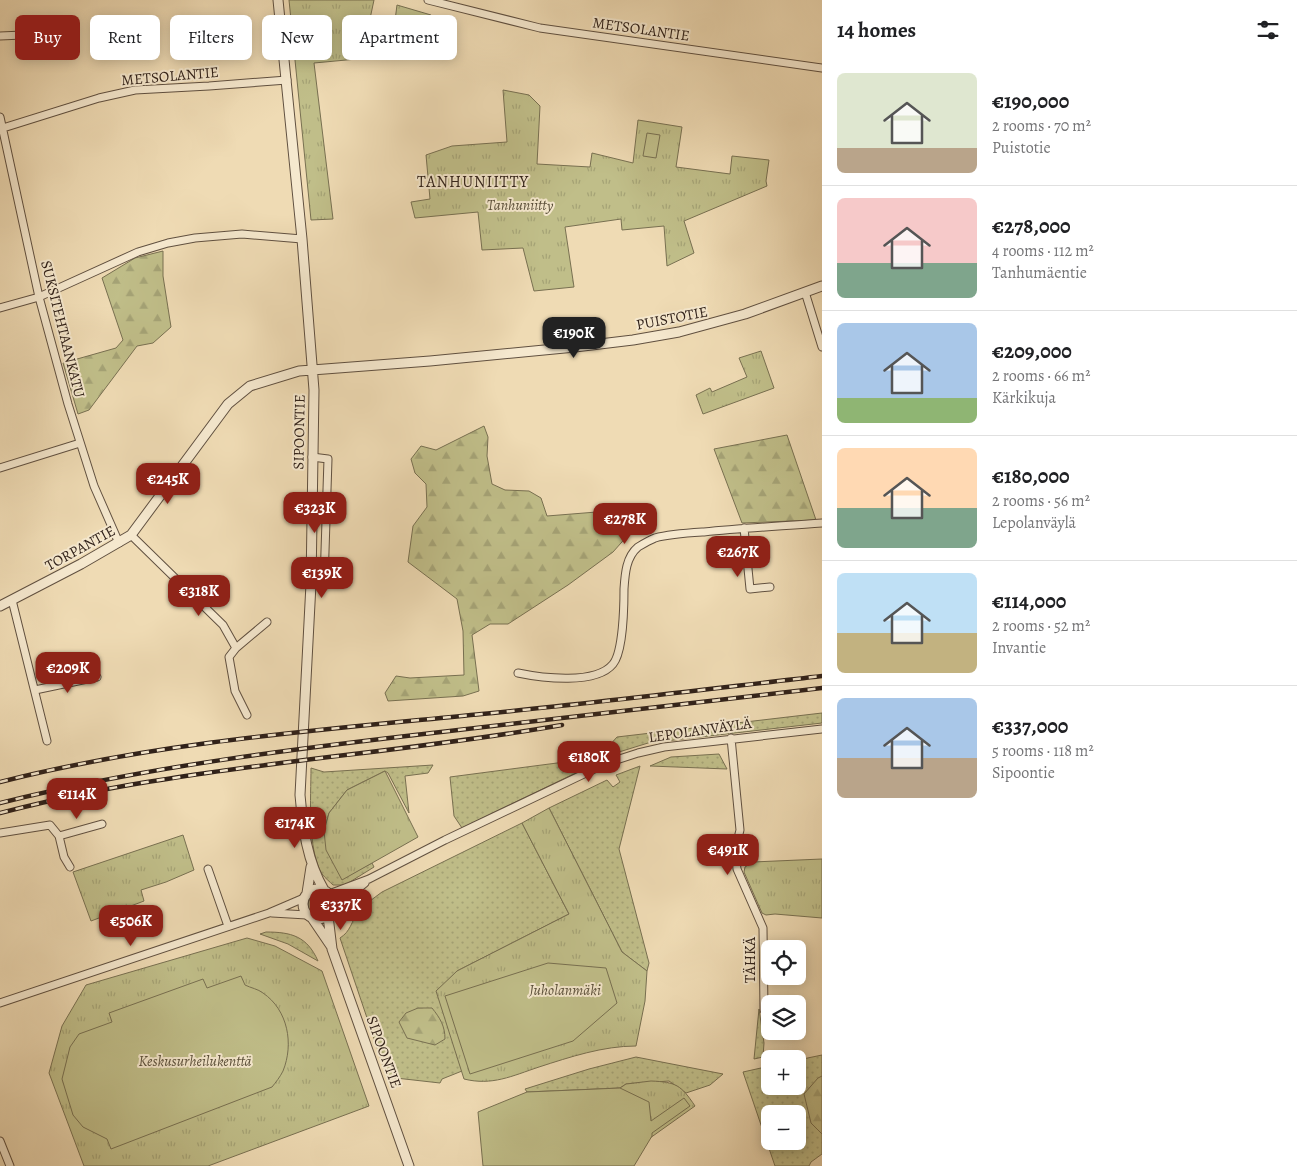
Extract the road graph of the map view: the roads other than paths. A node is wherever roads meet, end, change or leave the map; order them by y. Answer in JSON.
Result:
{"nodes":[{"id":1,"x":278,"y":0,"type":"edge"},
{"id":2,"x":428,"y":0,"type":"edge"},
{"id":3,"x":15,"y":35,"type":"edge"},
{"id":4,"x":0,"y":36,"type":"edge"},
{"id":5,"x":822,"y":68,"type":"edge"},
{"id":6,"x":287,"y":80,"type":"junction"},
{"id":7,"x":0,"y":117,"type":"edge"},
{"id":8,"x":1,"y":129,"type":"edge"},
{"id":9,"x":302,"y":239,"type":"junction"},
{"id":10,"x":822,"y":286,"type":"edge"},
{"id":11,"x":806,"y":292,"type":"junction"},
{"id":12,"x":39,"y":297,"type":"junction"},
{"id":13,"x":0,"y":308,"type":"edge"},
{"id":14,"x":822,"y":347,"type":"edge"},
{"id":15,"x":313,"y":370,"type":"junction"},
{"id":16,"x":80,"y":444,"type":"junction"},
{"id":17,"x":312,"y":458,"type":"junction"},
{"id":18,"x":0,"y":468,"type":"edge"},
{"id":19,"x":822,"y":523,"type":"edge"},
{"id":20,"x":744,"y":528,"type":"junction"},
{"id":21,"x":131,"y":535,"type":"junction"},
{"id":22,"x":119,"y":543,"type":"junction"},
{"id":23,"x":330,"y":583,"type":"dead end"},
{"id":24,"x":770,"y":587,"type":"dead end"},
{"id":25,"x":12,"y":600,"type":"junction"},
{"id":26,"x":0,"y":606,"type":"edge"},
{"id":27,"x":267,"y":622,"type":"dead end"},
{"id":28,"x":236,"y":648,"type":"junction"},
{"id":29,"x":518,"y":673,"type":"dead end"},
{"id":30,"x":97,"y":677,"type":"dead end"},
{"id":31,"x":35,"y":690,"type":"junction"},
{"id":32,"x":246,"y":715,"type":"dead end"},
{"id":33,"x":822,"y":729,"type":"edge"},
{"id":34,"x":731,"y":738,"type":"junction"},
{"id":35,"x":47,"y":741,"type":"dead end"},
{"id":36,"x":102,"y":824,"type":"dead end"},
{"id":37,"x":0,"y":833,"type":"edge"},
{"id":38,"x":59,"y":836,"type":"junction"},
{"id":39,"x":311,"y":864,"type":"junction"},
{"id":40,"x":70,"y":867,"type":"dead end"},
{"id":41,"x":208,"y":869,"type":"dead end"},
{"id":42,"x":369,"y":879,"type":"junction"},
{"id":43,"x":326,"y":892,"type":"junction"},
{"id":44,"x":306,"y":896,"type":"junction"},
{"id":45,"x":269,"y":913,"type":"junction"},
{"id":46,"x":330,"y":913,"type":"junction"},
{"id":47,"x":309,"y":916,"type":"junction"},
{"id":48,"x":228,"y":926,"type":"junction"},
{"id":49,"x":332,"y":949,"type":"junction"},
{"id":50,"x":764,"y":995,"type":"edge"},
{"id":51,"x":0,"y":1003,"type":"edge"},
{"id":52,"x":0,"y":1141,"type":"edge"},
{"id":53,"x":10,"y":1166,"type":"edge"},
{"id":54,"x":409,"y":1166,"type":"edge"}],
"edges":[{"from":1,"to":6,"type":"street","name":"SIPOONTIE"},
{"from":2,"to":5,"type":"street","name":"METSOLANTIE"},
{"from":3,"to":4,"type":"street"},
{"from":6,"to":8,"type":"street","name":"METSOLANTIE"},
{"from":6,"to":9,"type":"street","name":"SIPOONTIE"},
{"from":7,"to":8,"type":"street","name":"SUKSITEHTAANKATU"},
{"from":8,"to":12,"type":"street","name":"SUKSITEHTAANKATU"},
{"from":9,"to":12,"type":"street"},
{"from":9,"to":15,"type":"street","name":"SIPOONTIE"},
{"from":10,"to":11,"type":"street","name":"PUISTOTIE"},
{"from":11,"to":14,"type":"street"},
{"from":11,"to":15,"type":"street","name":"PUISTOTIE"},
{"from":12,"to":13,"type":"street"},
{"from":12,"to":16,"type":"street","name":"SUKSITEHTAANKATU"},
{"from":15,"to":17,"type":"street","name":"SIPOONTIE"},
{"from":15,"to":21,"type":"street","name":"TORPANTIE"},
{"from":16,"to":18,"type":"street"},
{"from":16,"to":22,"type":"street","name":"SUKSITEHTAANKATU"},
{"from":17,"to":23,"type":"street"},
{"from":17,"to":39,"type":"street","name":"SIPOONTIE"},
{"from":19,"to":20,"type":"street"},
{"from":20,"to":24,"type":"street"},
{"from":20,"to":29,"type":"street"},
{"from":21,"to":22,"type":"street","name":"TORPANTIE"},
{"from":21,"to":28,"type":"street"},
{"from":22,"to":25,"type":"street","name":"TORPANTIE"},
{"from":25,"to":26,"type":"street","name":"TORPANTIE"},
{"from":25,"to":31,"type":"street"},
{"from":27,"to":28,"type":"street"},
{"from":28,"to":32,"type":"street"},
{"from":30,"to":31,"type":"street"},
{"from":31,"to":35,"type":"street"},
{"from":33,"to":34,"type":"street","name":"LEPOLANVÄYLÄ"},
{"from":34,"to":42,"type":"street","name":"LEPOLANVÄYLÄ"},
{"from":34,"to":50,"type":"street","name":"TÄHKÄ"},
{"from":36,"to":38,"type":"street"},
{"from":37,"to":38,"type":"street"},
{"from":38,"to":40,"type":"street"},
{"from":39,"to":43,"type":"street","name":"SIPOONTIE"},
{"from":39,"to":44,"type":"street","name":"SIPOONTIE"},
{"from":41,"to":48,"type":"street"},
{"from":42,"to":43,"type":"street","name":"LEPOLANVÄYLÄ"},
{"from":42,"to":46,"type":"street","name":"LEPOLANVÄYLÄ"},
{"from":43,"to":44,"type":"street"},
{"from":43,"to":46,"type":"street"},
{"from":44,"to":45,"type":"street"},
{"from":44,"to":47,"type":"street"},
{"from":45,"to":47,"type":"street"},
{"from":45,"to":48,"type":"street"},
{"from":46,"to":47,"type":"street"},
{"from":46,"to":49,"type":"street","name":"SIPOONTIE"},
{"from":47,"to":49,"type":"street","name":"SIPOONTIE"},
{"from":48,"to":51,"type":"street"},
{"from":49,"to":54,"type":"street","name":"SIPOONTIE"},
{"from":52,"to":53,"type":"street"}]}
